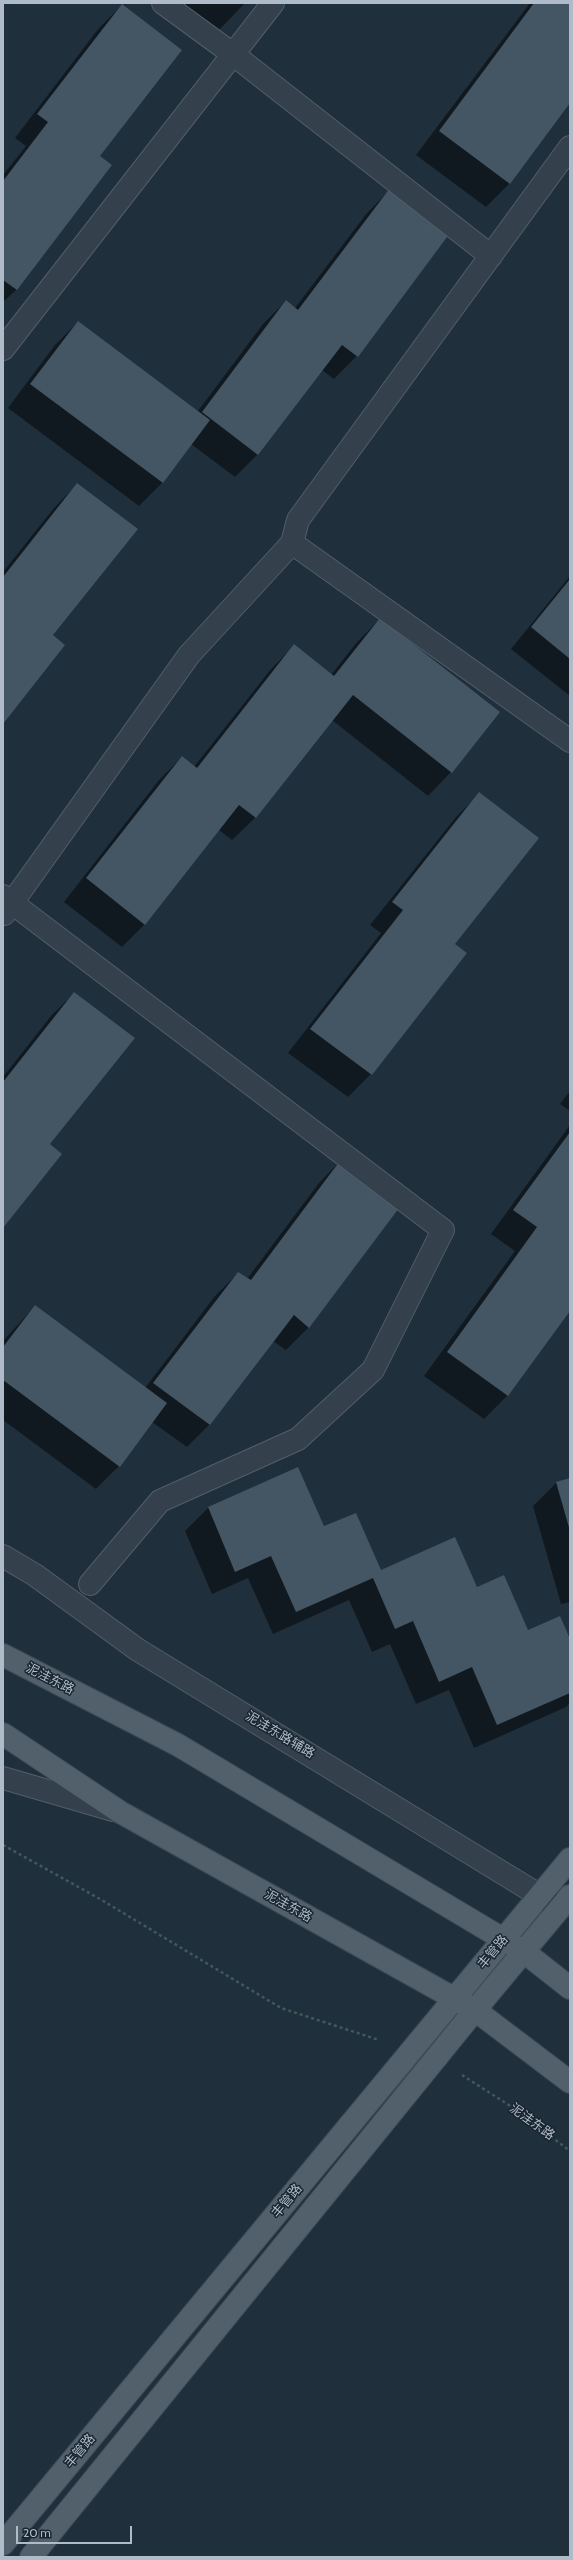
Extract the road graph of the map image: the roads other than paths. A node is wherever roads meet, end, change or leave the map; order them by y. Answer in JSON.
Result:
{"nodes":[{"id":1,"x":163,"y":3,"type":"edge"},
{"id":2,"x":273,"y":3,"type":"edge"},
{"id":3,"x":234,"y":55,"type":"junction"},
{"id":4,"x":570,"y":147,"type":"edge"},
{"id":5,"x":491,"y":256,"type":"junction"},
{"id":6,"x":3,"y":349,"type":"edge"},
{"id":7,"x":292,"y":543,"type":"junction"},
{"id":8,"x":570,"y":741,"type":"edge"},
{"id":9,"x":6,"y":905,"type":"edge"},
{"id":10,"x":3,"y":1556,"type":"edge"},
{"id":11,"x":90,"y":1584,"type":"dead end"},
{"id":12,"x":3,"y":1655,"type":"edge"},
{"id":13,"x":3,"y":1734,"type":"edge"},
{"id":14,"x":3,"y":1778,"type":"edge"},
{"id":15,"x":120,"y":1812,"type":"junction"},
{"id":16,"x":570,"y":1859,"type":"edge"},
{"id":17,"x":540,"y":1895,"type":"junction"},
{"id":18,"x":565,"y":1902,"type":"edge"},
{"id":19,"x":504,"y":1940,"type":"junction"},
{"id":20,"x":523,"y":1952,"type":"junction"},
{"id":21,"x":570,"y":1988,"type":"edge"},
{"id":22,"x":454,"y":1998,"type":"junction"},
{"id":23,"x":475,"y":2010,"type":"junction"},
{"id":24,"x":570,"y":2082,"type":"edge"},
{"id":25,"x":3,"y":2544,"type":"edge"},
{"id":26,"x":31,"y":2557,"type":"edge"}],
"edges":[{"from":1,"to":3,"type":"street"},
{"from":2,"to":3,"type":"street"},
{"from":3,"to":5,"type":"street"},
{"from":3,"to":6,"type":"street"},
{"from":4,"to":5,"type":"street"},
{"from":5,"to":7,"type":"street"},
{"from":7,"to":8,"type":"street"},
{"from":7,"to":9,"type":"street"},
{"from":9,"to":11,"type":"street"},
{"from":10,"to":17,"type":"street","name":"泥洼东路辅路"},
{"from":12,"to":19,"type":"main road","name":"泥洼东路"},
{"from":13,"to":15,"type":"main road","name":"泥洼东路"},
{"from":14,"to":15,"type":"street"},
{"from":15,"to":22,"type":"main road","name":"泥洼东路"},
{"from":16,"to":17,"type":"main road","name":"丰管路"},
{"from":17,"to":18,"type":"street","name":"泥洼东路辅路"},
{"from":17,"to":19,"type":"main road","name":"丰管路"},
{"from":18,"to":20,"type":"main road","name":"丰管路"},
{"from":19,"to":20,"type":"main road","name":"泥洼东路"},
{"from":19,"to":22,"type":"main road","name":"丰管路"},
{"from":20,"to":21,"type":"main road","name":"泥洼东路"},
{"from":20,"to":23,"type":"main road","name":"丰管路"},
{"from":22,"to":23,"type":"main road","name":"泥洼东路"},
{"from":22,"to":25,"type":"main road","name":"丰管路"},
{"from":23,"to":24,"type":"main road","name":"泥洼东路"},
{"from":23,"to":26,"type":"main road","name":"丰管路"}]}
